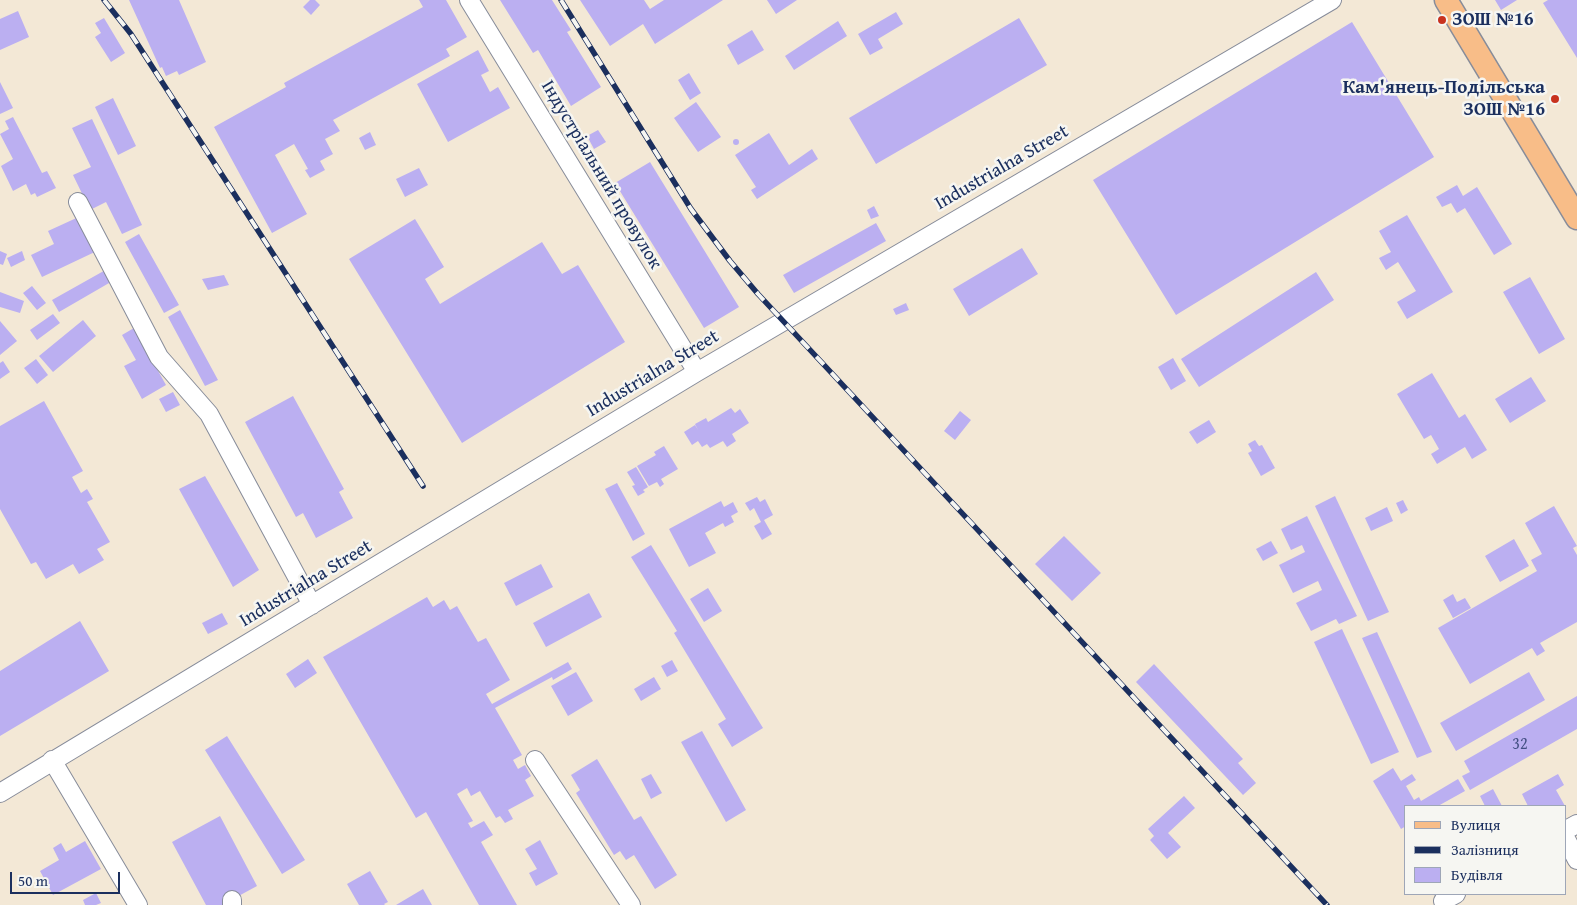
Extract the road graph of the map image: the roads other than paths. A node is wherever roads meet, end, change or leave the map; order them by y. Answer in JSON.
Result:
{"nodes":[{"id":1,"x":470,"y":0,"type":"edge"},
{"id":2,"x":1332,"y":0,"type":"edge"},
{"id":3,"x":1446,"y":0,"type":"edge"},
{"id":4,"x":78,"y":202,"type":"dead end"},
{"id":5,"x":1577,"y":218,"type":"edge"},
{"id":6,"x":697,"y":372,"type":"junction"},
{"id":7,"x":312,"y":605,"type":"junction"},
{"id":8,"x":52,"y":760,"type":"junction"},
{"id":9,"x":535,"y":760,"type":"dead end"},
{"id":10,"x":0,"y":793,"type":"edge"},
{"id":11,"x":1567,"y":841,"type":"edge"},
{"id":12,"x":1577,"y":860,"type":"edge"},
{"id":13,"x":138,"y":905,"type":"edge"},
{"id":14,"x":632,"y":905,"type":"edge"}],
"edges":[{"from":1,"to":6,"type":"street","name":"Індустріальний провулок"},
{"from":2,"to":6,"type":"street","name":"Industrialna Street"},
{"from":3,"to":5,"type":"main road"},
{"from":4,"to":7,"type":"street"},
{"from":6,"to":7,"type":"street","name":"Industrialna Street"},
{"from":7,"to":8,"type":"street","name":"Industrialna Street"},
{"from":8,"to":10,"type":"street","name":"Industrialna Street"},
{"from":8,"to":13,"type":"street"},
{"from":9,"to":14,"type":"street"},
{"from":11,"to":12,"type":"street"}]}
